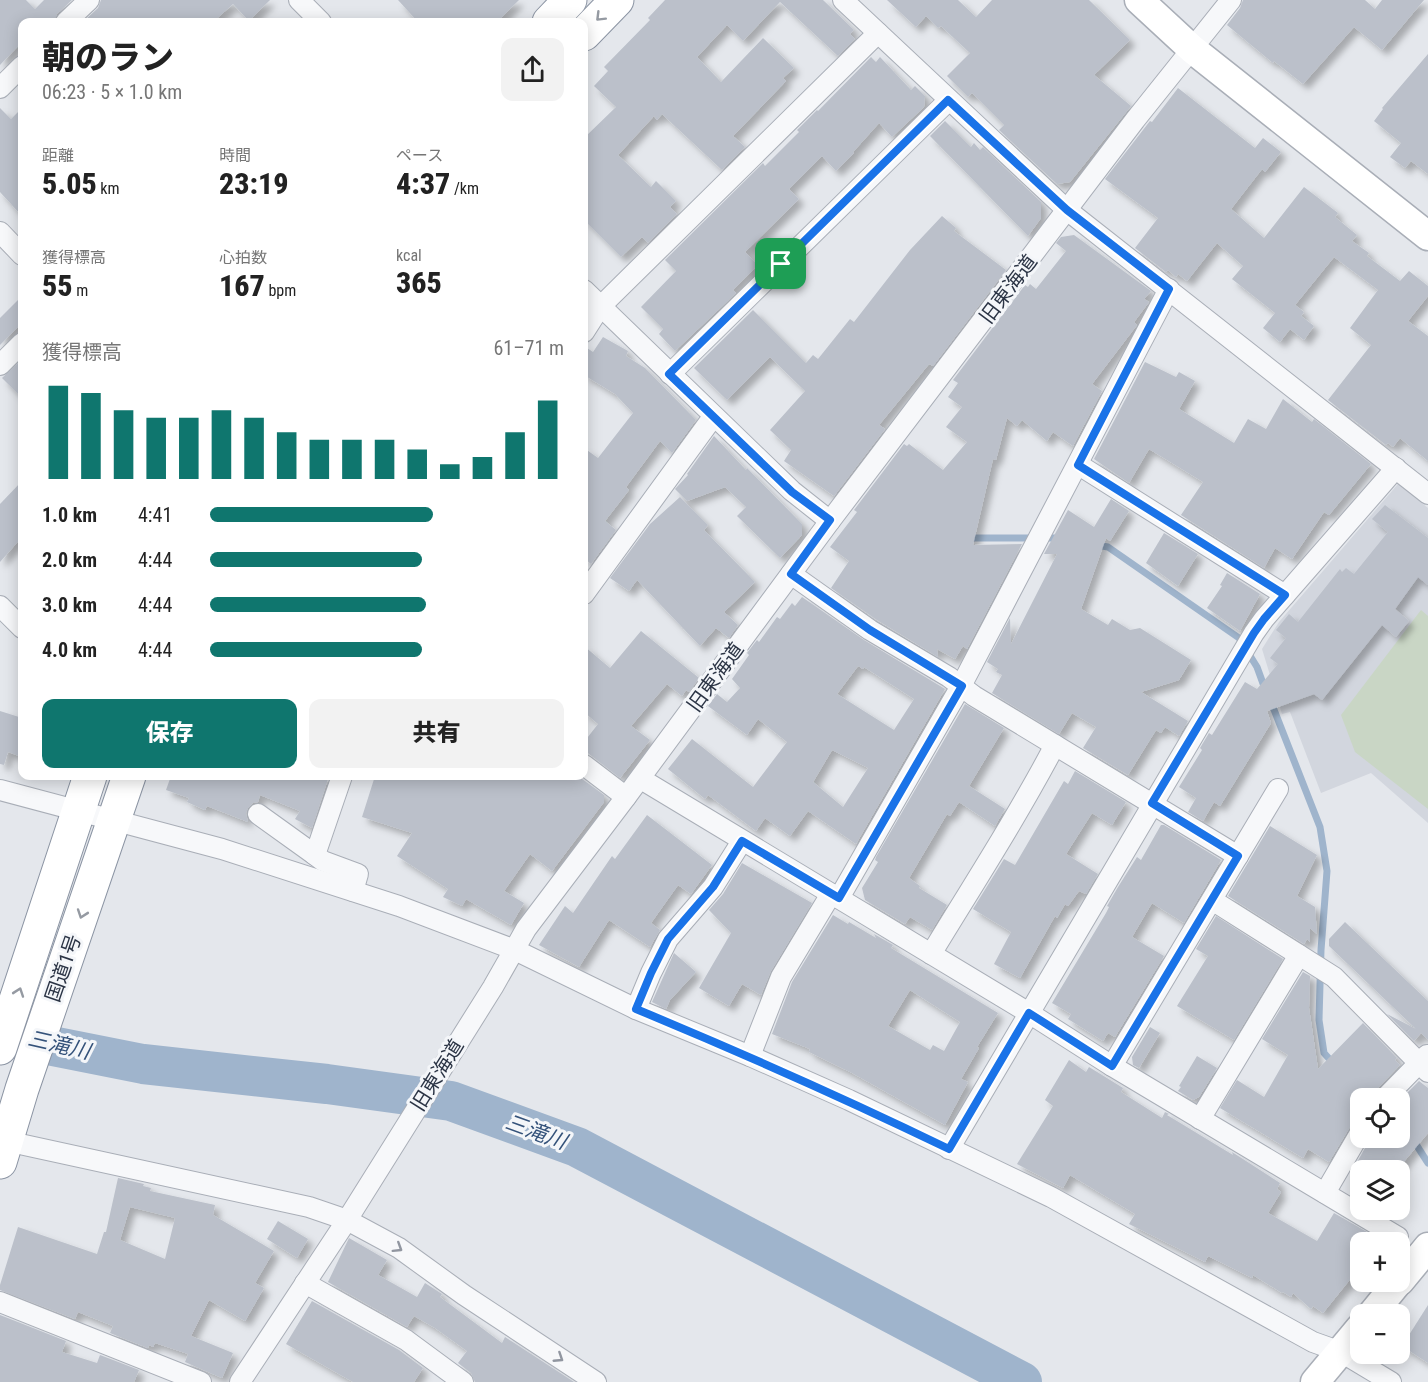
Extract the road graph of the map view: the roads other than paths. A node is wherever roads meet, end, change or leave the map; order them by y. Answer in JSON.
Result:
{"nodes":[{"id":1,"x":89,"y":0,"type":"edge"},
{"id":2,"x":299,"y":0,"type":"edge"},
{"id":3,"x":570,"y":0,"type":"edge"},
{"id":4,"x":617,"y":0,"type":"edge"},
{"id":5,"x":843,"y":0,"type":"edge"},
{"id":6,"x":1139,"y":0,"type":"edge"},
{"id":7,"x":1232,"y":0,"type":"edge"},
{"id":8,"x":70,"y":18,"type":"edge"},
{"id":9,"x":317,"y":18,"type":"edge"},
{"id":10,"x":553,"y":18,"type":"edge"},
{"id":11,"x":588,"y":30,"type":"edge"},
{"id":12,"x":878,"y":33,"type":"junction"},
{"id":13,"x":1192,"y":49,"type":"junction"},
{"id":14,"x":18,"y":70,"type":"edge"},
{"id":15,"x":0,"y":88,"type":"edge"},
{"id":16,"x":948,"y":100,"type":"junction"},
{"id":17,"x":1067,"y":210,"type":"junction"},
{"id":18,"x":0,"y":231,"type":"edge"},
{"id":19,"x":1428,"y":236,"type":"edge"},
{"id":20,"x":18,"y":251,"type":"edge"},
{"id":21,"x":1169,"y":289,"type":"junction"},
{"id":22,"x":588,"y":294,"type":"edge"},
{"id":23,"x":600,"y":307,"type":"junction"},
{"id":24,"x":588,"y":326,"type":"edge"},
{"id":25,"x":18,"y":347,"type":"edge"},
{"id":26,"x":0,"y":365,"type":"edge"},
{"id":27,"x":669,"y":374,"type":"junction"},
{"id":28,"x":713,"y":417,"type":"junction"},
{"id":29,"x":1078,"y":465,"type":"junction"},
{"id":30,"x":1396,"y":468,"type":"junction"},
{"id":31,"x":1428,"y":494,"type":"edge"},
{"id":32,"x":830,"y":520,"type":"junction"},
{"id":33,"x":791,"y":574,"type":"junction"},
{"id":34,"x":588,"y":589,"type":"edge"},
{"id":35,"x":1285,"y":595,"type":"junction"},
{"id":36,"x":0,"y":606,"type":"edge"},
{"id":37,"x":18,"y":624,"type":"edge"},
{"id":38,"x":962,"y":686,"type":"junction"},
{"id":39,"x":1055,"y":745,"type":"junction"},
{"id":40,"x":588,"y":768,"type":"edge"},
{"id":41,"x":640,"y":778,"type":"junction"},
{"id":42,"x":89,"y":780,"type":"edge"},
{"id":43,"x":128,"y":780,"type":"edge"},
{"id":44,"x":341,"y":780,"type":"edge"},
{"id":45,"x":1278,"y":789,"type":"dead end"},
{"id":46,"x":4,"y":790,"type":"edge"},
{"id":47,"x":627,"y":797,"type":"junction"},
{"id":48,"x":1152,"y":803,"type":"junction"},
{"id":49,"x":80,"y":811,"type":"junction"},
{"id":50,"x":258,"y":814,"type":"dead end"},
{"id":51,"x":114,"y":819,"type":"junction"},
{"id":52,"x":742,"y":841,"type":"junction"},
{"id":53,"x":315,"y":855,"type":"junction"},
{"id":54,"x":1238,"y":856,"type":"junction"},
{"id":55,"x":353,"y":891,"type":"junction"},
{"id":56,"x":835,"y":896,"type":"junction"},
{"id":57,"x":1212,"y":900,"type":"junction"},
{"id":58,"x":515,"y":950,"type":"junction"},
{"id":59,"x":931,"y":954,"type":"junction"},
{"id":60,"x":1303,"y":958,"type":"junction"},
{"id":61,"x":636,"y":1009,"type":"junction"},
{"id":62,"x":1029,"y":1013,"type":"junction"},
{"id":63,"x":0,"y":1048,"type":"edge"},
{"id":64,"x":750,"y":1056,"type":"junction"},
{"id":65,"x":1425,"y":1064,"type":"edge"},
{"id":66,"x":1112,"y":1066,"type":"junction"},
{"id":67,"x":1396,"y":1088,"type":"edge"},
{"id":68,"x":1200,"y":1119,"type":"junction"},
{"id":69,"x":2,"y":1147,"type":"edge"},
{"id":70,"x":1351,"y":1148,"type":"edge"},
{"id":71,"x":949,"y":1149,"type":"junction"},
{"id":72,"x":1325,"y":1193,"type":"junction"},
{"id":73,"x":347,"y":1220,"type":"junction"},
{"id":74,"x":1390,"y":1232,"type":"edge"},
{"id":75,"x":1428,"y":1247,"type":"edge"},
{"id":76,"x":1410,"y":1268,"type":"edge"},
{"id":77,"x":305,"y":1283,"type":"junction"},
{"id":78,"x":1390,"y":1292,"type":"edge"},
{"id":79,"x":0,"y":1302,"type":"edge"},
{"id":80,"x":1380,"y":1304,"type":"edge"},
{"id":81,"x":1350,"y":1340,"type":"edge"},
{"id":82,"x":1337,"y":1356,"type":"junction"},
{"id":83,"x":201,"y":1382,"type":"edge"},
{"id":84,"x":240,"y":1382,"type":"edge"},
{"id":85,"x":463,"y":1382,"type":"edge"},
{"id":86,"x":596,"y":1382,"type":"edge"},
{"id":87,"x":1315,"y":1382,"type":"edge"},
{"id":88,"x":1391,"y":1382,"type":"edge"}],
"edges":[{"from":1,"to":8,"type":"street"},
{"from":2,"to":9,"type":"street"},
{"from":3,"to":10,"type":"highway"},
{"from":4,"to":11,"type":"highway","one_way":true},
{"from":5,"to":12,"type":"street"},
{"from":6,"to":13,"type":"street"},
{"from":7,"to":13,"type":"street","name":"旧東海道"},
{"from":12,"to":16,"type":"street"},
{"from":12,"to":23,"type":"street"},
{"from":13,"to":17,"type":"street","name":"旧東海道"},
{"from":13,"to":19,"type":"street"},
{"from":14,"to":15,"type":"street"},
{"from":16,"to":17,"type":"street"},
{"from":16,"to":27,"type":"street"},
{"from":17,"to":21,"type":"street"},
{"from":17,"to":32,"type":"street","name":"旧東海道"},
{"from":18,"to":20,"type":"street"},
{"from":21,"to":29,"type":"street"},
{"from":21,"to":30,"type":"street"},
{"from":22,"to":23,"type":"street"},
{"from":23,"to":24,"type":"street"},
{"from":23,"to":27,"type":"street"},
{"from":25,"to":26,"type":"street"},
{"from":27,"to":28,"type":"street"},
{"from":28,"to":32,"type":"street"},
{"from":28,"to":34,"type":"street"},
{"from":29,"to":35,"type":"street"},
{"from":29,"to":38,"type":"street"},
{"from":30,"to":31,"type":"street"},
{"from":30,"to":35,"type":"street"},
{"from":32,"to":33,"type":"street","name":"旧東海道"},
{"from":33,"to":38,"type":"street"},
{"from":33,"to":41,"type":"street","name":"旧東海道"},
{"from":35,"to":48,"type":"street"},
{"from":36,"to":37,"type":"street"},
{"from":38,"to":39,"type":"street"},
{"from":38,"to":56,"type":"street"},
{"from":39,"to":48,"type":"street"},
{"from":39,"to":59,"type":"street"},
{"from":40,"to":47,"type":"street"},
{"from":41,"to":47,"type":"street","name":"旧東海道"},
{"from":41,"to":52,"type":"street"},
{"from":42,"to":49,"type":"highway","name":"国道1号"},
{"from":43,"to":51,"type":"highway","name":"国道1号"},
{"from":44,"to":53,"type":"street"},
{"from":45,"to":54,"type":"street"},
{"from":46,"to":49,"type":"street"},
{"from":47,"to":58,"type":"street","name":"旧東海道"},
{"from":48,"to":54,"type":"street"},
{"from":48,"to":62,"type":"street"},
{"from":49,"to":51,"type":"street"},
{"from":63,"to":49,"type":"highway","name":"国道1号","one_way":true},
{"from":50,"to":53,"type":"street"},
{"from":51,"to":55,"type":"street"},
{"from":51,"to":69,"type":"highway","name":"国道1号","one_way":true},
{"from":52,"to":56,"type":"street"},
{"from":52,"to":61,"type":"street"},
{"from":53,"to":55,"type":"street"},
{"from":54,"to":57,"type":"street"},
{"from":55,"to":58,"type":"street"},
{"from":56,"to":59,"type":"street"},
{"from":56,"to":64,"type":"street"},
{"from":57,"to":60,"type":"street"},
{"from":57,"to":66,"type":"street"},
{"from":58,"to":61,"type":"street"},
{"from":58,"to":73,"type":"street","name":"旧東海道"},
{"from":59,"to":62,"type":"street"},
{"from":60,"to":65,"type":"street"},
{"from":60,"to":68,"type":"street"},
{"from":61,"to":64,"type":"street"},
{"from":62,"to":66,"type":"street"},
{"from":62,"to":71,"type":"street"},
{"from":64,"to":71,"type":"street"},
{"from":65,"to":67,"type":"street"},
{"from":66,"to":68,"type":"street"},
{"from":68,"to":72,"type":"street"},
{"from":69,"to":73,"type":"street"},
{"from":70,"to":72,"type":"street"},
{"from":71,"to":82,"type":"street"},
{"from":72,"to":74,"type":"street"},
{"from":73,"to":77,"type":"street","name":"旧東海道"},
{"from":73,"to":86,"type":"street","one_way":true},
{"from":75,"to":76,"type":"street"},
{"from":77,"to":84,"type":"street","name":"旧東海道"},
{"from":77,"to":85,"type":"street"},
{"from":78,"to":80,"type":"street"},
{"from":79,"to":83,"type":"street"},
{"from":81,"to":82,"type":"street"},
{"from":82,"to":87,"type":"street"},
{"from":82,"to":88,"type":"street"}]}
